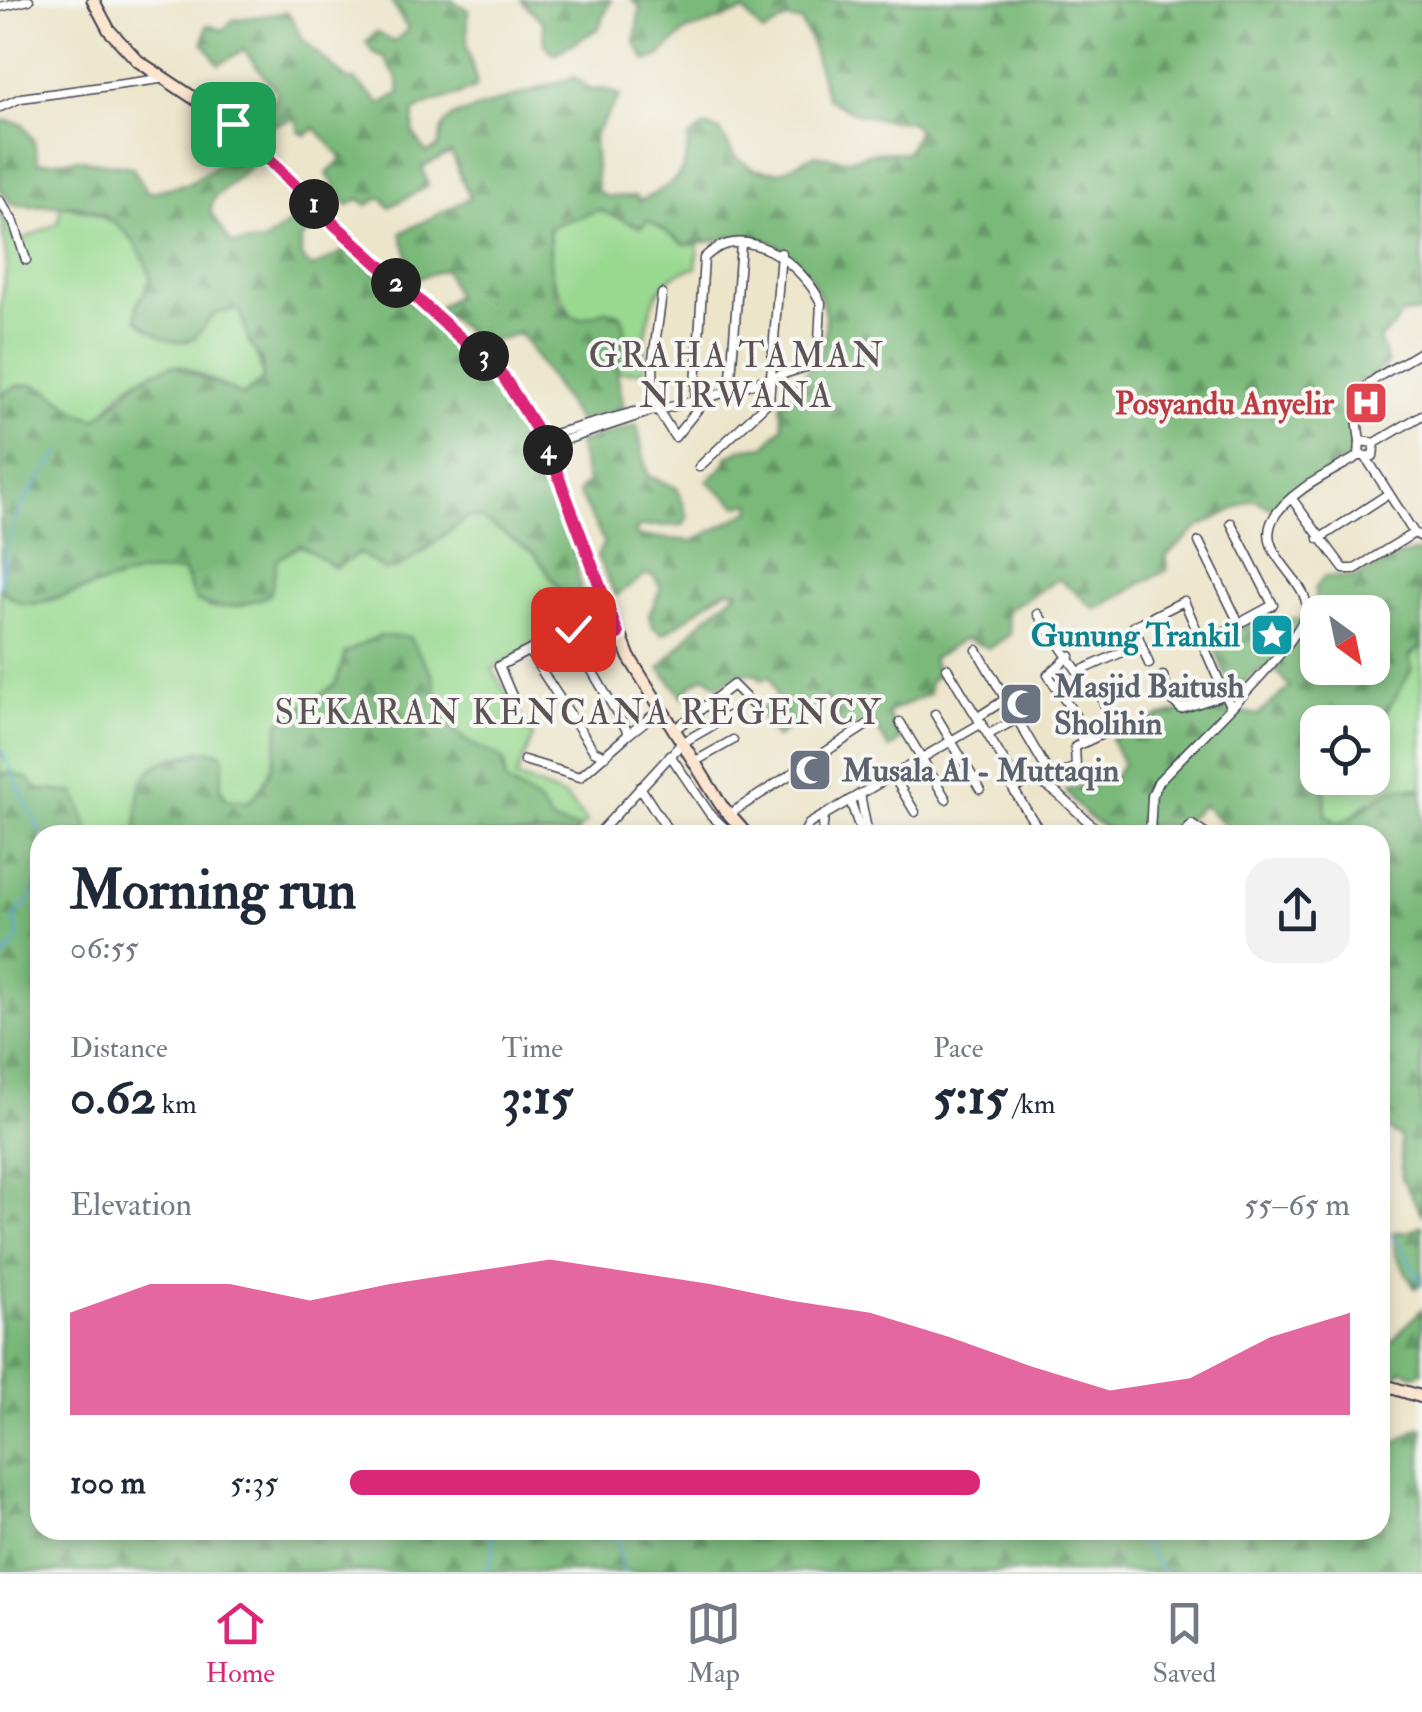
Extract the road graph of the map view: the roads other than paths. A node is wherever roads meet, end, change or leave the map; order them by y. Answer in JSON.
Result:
{"nodes":[{"id":1,"x":28,"y":0,"type":"edge"},
{"id":2,"x":93,"y":0,"type":"edge"},
{"id":3,"x":0,"y":7,"type":"edge"},
{"id":4,"x":160,"y":79,"type":"junction"},
{"id":5,"x":0,"y":107,"type":"edge"},
{"id":6,"x":0,"y":201,"type":"edge"},
{"id":7,"x":742,"y":244,"type":"junction"},
{"id":8,"x":781,"y":253,"type":"junction"},
{"id":9,"x":26,"y":260,"type":"dead end"},
{"id":10,"x":662,"y":294,"type":"dead end"},
{"id":11,"x":1422,"y":350,"type":"edge"},
{"id":12,"x":770,"y":380,"type":"junction"},
{"id":13,"x":730,"y":391,"type":"junction"},
{"id":14,"x":706,"y":398,"type":"junction"},
{"id":15,"x":695,"y":402,"type":"junction"},
{"id":16,"x":653,"y":411,"type":"junction"},
{"id":17,"x":1422,"y":415,"type":"edge"},
{"id":18,"x":1360,"y":440,"type":"junction"},
{"id":19,"x":545,"y":441,"type":"junction"},
{"id":20,"x":1375,"y":443,"type":"junction"},
{"id":21,"x":1363,"y":457,"type":"junction"},
{"id":22,"x":699,"y":468,"type":"dead end"},
{"id":23,"x":1388,"y":494,"type":"junction"},
{"id":24,"x":1292,"y":499,"type":"junction"},
{"id":25,"x":1231,"y":523,"type":"dead end"},
{"id":26,"x":1418,"y":535,"type":"edge"},
{"id":27,"x":1320,"y":539,"type":"junction"},
{"id":28,"x":1199,"y":542,"type":"dead end"},
{"id":29,"x":1038,"y":614,"type":"dead end"},
{"id":30,"x":1239,"y":623,"type":"junction"},
{"id":31,"x":570,"y":633,"type":"junction"},
{"id":32,"x":618,"y":634,"type":"junction"},
{"id":33,"x":1140,"y":644,"type":"junction"},
{"id":34,"x":1201,"y":644,"type":"junction"},
{"id":35,"x":532,"y":649,"type":"junction"},
{"id":36,"x":977,"y":650,"type":"dead end"},
{"id":37,"x":1070,"y":656,"type":"junction"},
{"id":38,"x":1149,"y":664,"type":"dead end"},
{"id":39,"x":947,"y":668,"type":"dead end"},
{"id":40,"x":1163,"y":676,"type":"dead end"},
{"id":41,"x":1098,"y":690,"type":"dead end"},
{"id":42,"x":1222,"y":695,"type":"junction"},
{"id":43,"x":512,"y":696,"type":"dead end"},
{"id":44,"x":1006,"y":699,"type":"junction"},
{"id":45,"x":753,"y":705,"type":"dead end"},
{"id":46,"x":1230,"y":706,"type":"junction"},
{"id":47,"x":661,"y":710,"type":"junction"},
{"id":48,"x":935,"y":714,"type":"dead end"},
{"id":49,"x":729,"y":716,"type":"dead end"},
{"id":50,"x":1017,"y":719,"type":"junction"},
{"id":51,"x":980,"y":720,"type":"junction"},
{"id":52,"x":900,"y":722,"type":"dead end"},
{"id":53,"x":870,"y":723,"type":"dead end"},
{"id":54,"x":675,"y":729,"type":"junction"},
{"id":55,"x":628,"y":734,"type":"junction"},
{"id":56,"x":990,"y":734,"type":"junction"},
{"id":57,"x":950,"y":738,"type":"junction"},
{"id":58,"x":734,"y":740,"type":"dead end"},
{"id":59,"x":1082,"y":743,"type":"junction"},
{"id":60,"x":682,"y":744,"type":"junction"},
{"id":61,"x":670,"y":755,"type":"junction"},
{"id":62,"x":605,"y":756,"type":"junction"},
{"id":63,"x":919,"y":758,"type":"junction"},
{"id":64,"x":524,"y":760,"type":"dead end"},
{"id":65,"x":694,"y":762,"type":"junction"},
{"id":66,"x":796,"y":770,"type":"junction"},
{"id":67,"x":892,"y":774,"type":"junction"},
{"id":68,"x":1013,"y":776,"type":"dead end"},
{"id":69,"x":827,"y":785,"type":"dead end"},
{"id":70,"x":640,"y":787,"type":"junction"},
{"id":71,"x":980,"y":789,"type":"dead end"},
{"id":72,"x":860,"y":794,"type":"junction"},
{"id":73,"x":946,"y":799,"type":"dead end"},
{"id":74,"x":850,"y":800,"type":"junction"},
{"id":75,"x":725,"y":810,"type":"junction"},
{"id":76,"x":915,"y":812,"type":"dead end"},
{"id":77,"x":710,"y":814,"type":"junction"},
{"id":78,"x":824,"y":816,"type":"junction"},
{"id":79,"x":863,"y":818,"type":"junction"},
{"id":80,"x":606,"y":825,"type":"edge"},
{"id":81,"x":663,"y":825,"type":"edge"},
{"id":82,"x":722,"y":825,"type":"edge"},
{"id":83,"x":738,"y":825,"type":"edge"},
{"id":84,"x":809,"y":825,"type":"edge"},
{"id":85,"x":823,"y":825,"type":"edge"},
{"id":86,"x":864,"y":825,"type":"edge"},
{"id":87,"x":1035,"y":825,"type":"edge"},
{"id":88,"x":1087,"y":825,"type":"edge"},
{"id":89,"x":1150,"y":825,"type":"edge"},
{"id":90,"x":1390,"y":1387,"type":"edge"},
{"id":91,"x":1422,"y":1396,"type":"edge"}],
"edges":[{"from":1,"to":3,"type":"street"},
{"from":2,"to":4,"type":"main road"},
{"from":4,"to":5,"type":"street"},
{"from":4,"to":19,"type":"main road"},
{"from":6,"to":9,"type":"street"},
{"from":7,"to":8,"type":"street"},
{"from":7,"to":13,"type":"street"},
{"from":7,"to":15,"type":"street"},
{"from":8,"to":12,"type":"street"},
{"from":8,"to":12,"type":"street"},
{"from":10,"to":16,"type":"street"},
{"from":11,"to":18,"type":"street"},
{"from":12,"to":13,"type":"street"},
{"from":12,"to":22,"type":"street"},
{"from":13,"to":14,"type":"street"},
{"from":14,"to":15,"type":"street"},
{"from":14,"to":16,"type":"street"},
{"from":15,"to":16,"type":"street"},
{"from":16,"to":19,"type":"street"},
{"from":17,"to":20,"type":"street"},
{"from":18,"to":20,"type":"street"},
{"from":18,"to":21,"type":"street"},
{"from":19,"to":32,"type":"main road"},
{"from":20,"to":21,"type":"street"},
{"from":21,"to":23,"type":"street"},
{"from":21,"to":24,"type":"street"},
{"from":23,"to":26,"type":"street"},
{"from":23,"to":27,"type":"street"},
{"from":24,"to":27,"type":"street"},
{"from":24,"to":46,"type":"street"},
{"from":25,"to":30,"type":"street"},
{"from":26,"to":27,"type":"street"},
{"from":28,"to":30,"type":"street"},
{"from":29,"to":37,"type":"street"},
{"from":30,"to":34,"type":"street"},
{"from":31,"to":32,"type":"street"},
{"from":31,"to":35,"type":"street"},
{"from":31,"to":55,"type":"street"},
{"from":32,"to":47,"type":"main road"},
{"from":33,"to":34,"type":"street"},
{"from":33,"to":37,"type":"street"},
{"from":33,"to":38,"type":"street"},
{"from":34,"to":42,"type":"street"},
{"from":35,"to":43,"type":"street"},
{"from":35,"to":62,"type":"street"},
{"from":36,"to":44,"type":"street"},
{"from":37,"to":59,"type":"street"},
{"from":39,"to":51,"type":"street"},
{"from":40,"to":42,"type":"street"},
{"from":41,"to":59,"type":"street"},
{"from":42,"to":46,"type":"street"},
{"from":44,"to":50,"type":"street"},
{"from":44,"to":51,"type":"street"},
{"from":45,"to":54,"type":"street"},
{"from":46,"to":89,"type":"street"},
{"from":47,"to":54,"type":"main road"},
{"from":47,"to":55,"type":"street"},
{"from":48,"to":57,"type":"street"},
{"from":49,"to":60,"type":"street"},
{"from":50,"to":56,"type":"street"},
{"from":50,"to":59,"type":"street"},
{"from":51,"to":56,"type":"street"},
{"from":51,"to":57,"type":"street"},
{"from":52,"to":63,"type":"street"},
{"from":53,"to":66,"type":"street"},
{"from":54,"to":60,"type":"main road"},
{"from":55,"to":62,"type":"street"},
{"from":56,"to":68,"type":"street"},
{"from":57,"to":63,"type":"street"},
{"from":57,"to":71,"type":"street"},
{"from":58,"to":65,"type":"street"},
{"from":60,"to":61,"type":"street"},
{"from":60,"to":65,"type":"main road"},
{"from":61,"to":70,"type":"street"},
{"from":61,"to":77,"type":"street"},
{"from":62,"to":64,"type":"street"},
{"from":63,"to":67,"type":"street"},
{"from":63,"to":73,"type":"street"},
{"from":65,"to":75,"type":"main road"},
{"from":66,"to":69,"type":"street"},
{"from":66,"to":75,"type":"street"},
{"from":67,"to":72,"type":"street"},
{"from":67,"to":76,"type":"street"},
{"from":70,"to":80,"type":"street"},
{"from":70,"to":81,"type":"street"},
{"from":72,"to":74,"type":"street"},
{"from":72,"to":79,"type":"street"},
{"from":74,"to":78,"type":"street"},
{"from":74,"to":79,"type":"street"},
{"from":75,"to":77,"type":"street"},
{"from":75,"to":83,"type":"main road"},
{"from":77,"to":82,"type":"street"},
{"from":78,"to":84,"type":"street"},
{"from":78,"to":85,"type":"street"},
{"from":79,"to":86,"type":"street"},
{"from":87,"to":88,"type":"street"},
{"from":90,"to":91,"type":"main road"}]}
